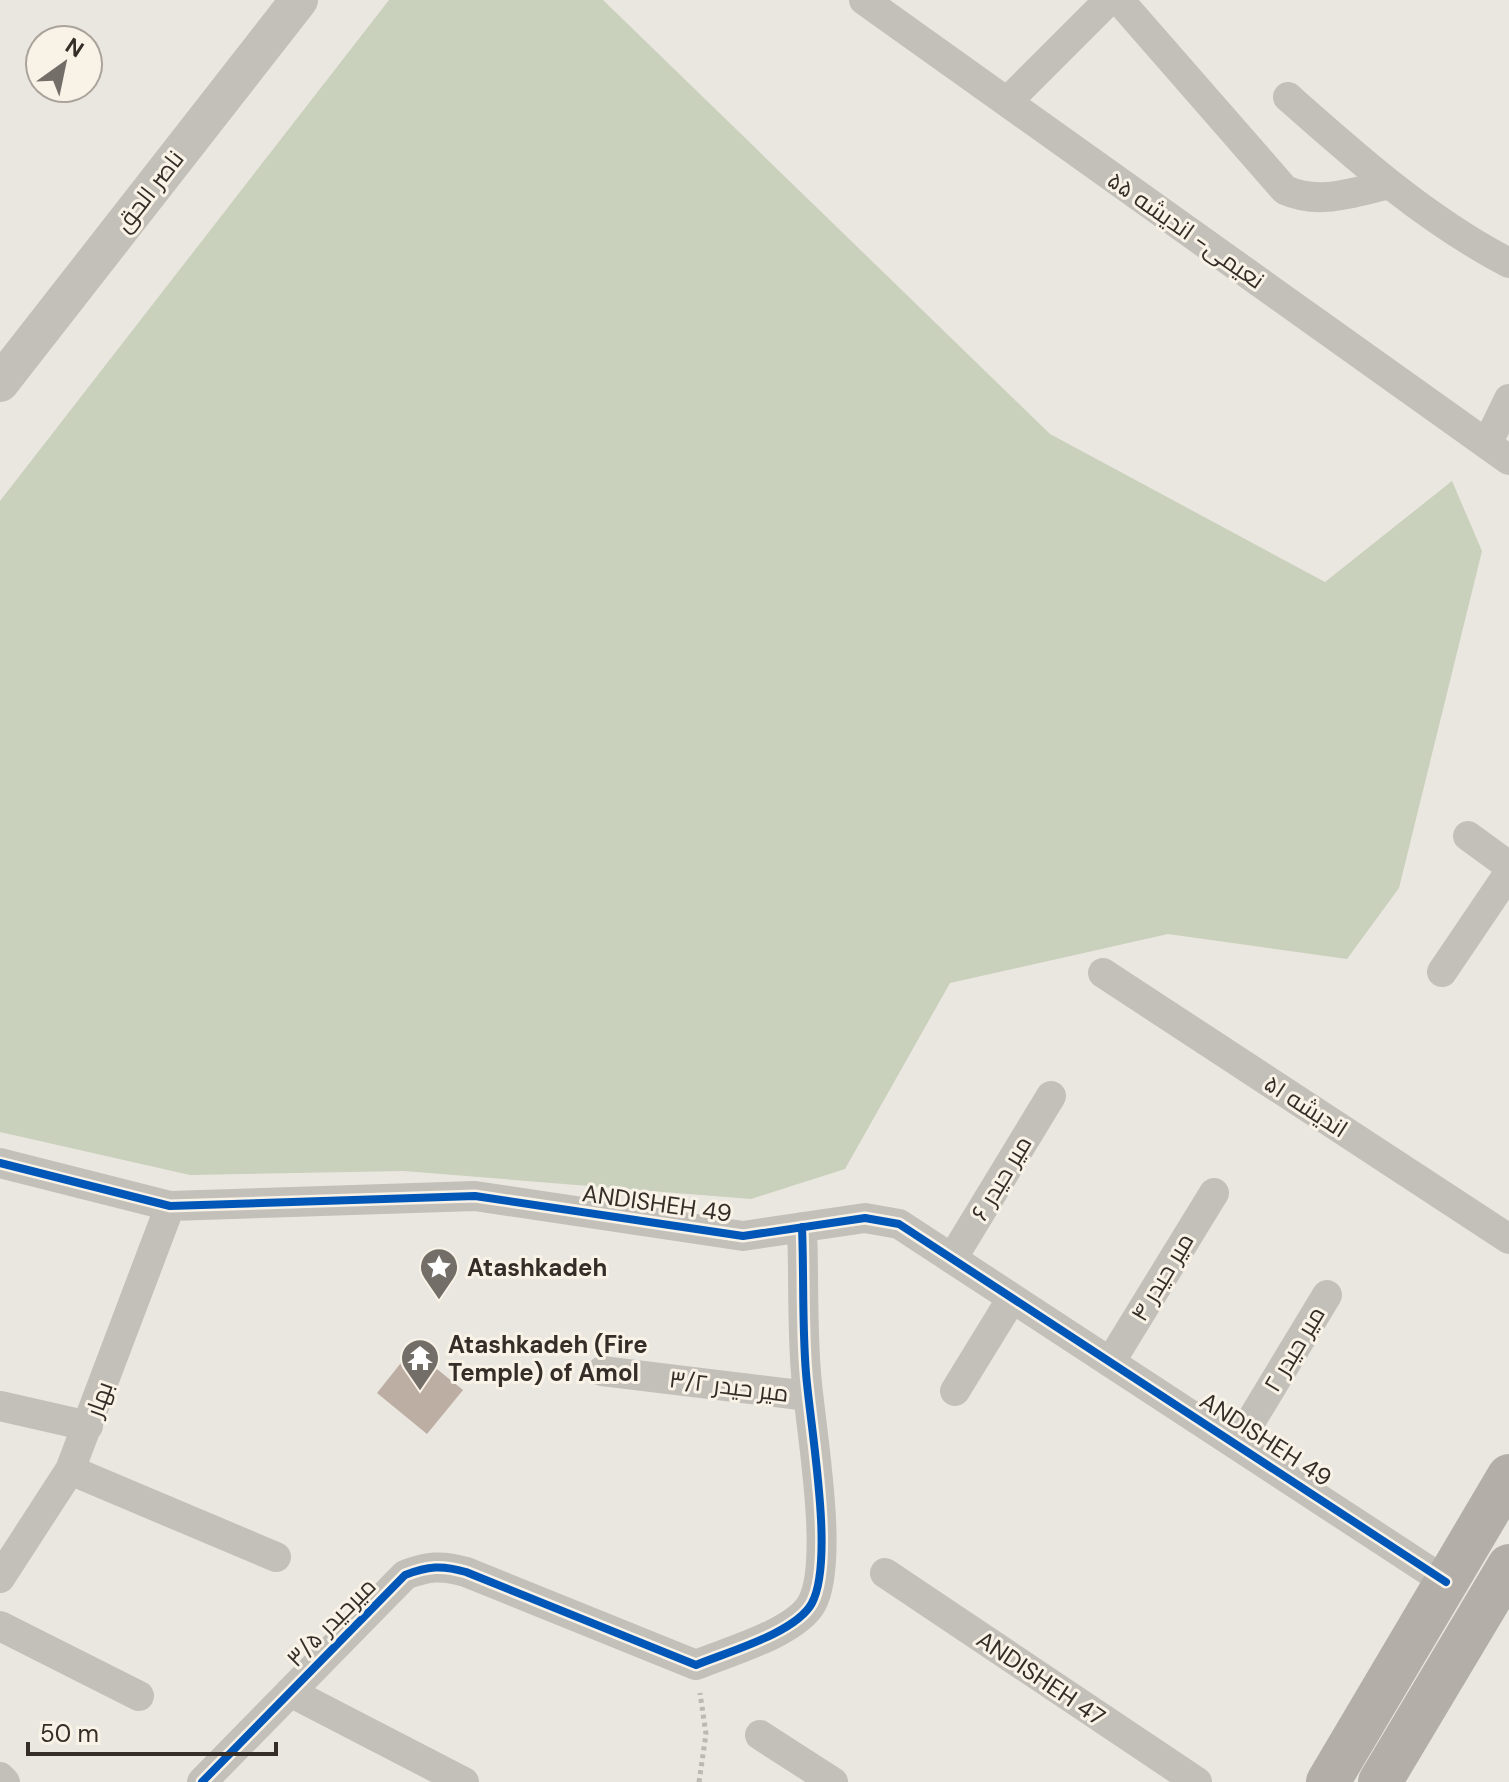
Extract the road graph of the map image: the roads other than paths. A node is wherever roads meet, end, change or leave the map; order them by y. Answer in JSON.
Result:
{"nodes":[{"id":1,"x":299,"y":0,"type":"edge"},
{"id":2,"x":864,"y":0,"type":"edge"},
{"id":3,"x":1109,"y":0,"type":"edge"},
{"id":4,"x":1119,"y":0,"type":"edge"},
{"id":5,"x":1288,"y":97,"type":"dead end"},
{"id":6,"x":1007,"y":102,"type":"junction"},
{"id":7,"x":1386,"y":185,"type":"junction"},
{"id":8,"x":1509,"y":263,"type":"edge"},
{"id":9,"x":0,"y":383,"type":"edge"},
{"id":10,"x":1509,"y":399,"type":"edge"},
{"id":11,"x":1498,"y":452,"type":"edge"},
{"id":12,"x":1468,"y":836,"type":"dead end"},
{"id":13,"x":1509,"y":866,"type":"edge"},
{"id":14,"x":1509,"y":873,"type":"edge"},
{"id":15,"x":1442,"y":972,"type":"dead end"},
{"id":16,"x":1103,"y":973,"type":"dead end"},
{"id":17,"x":1051,"y":1096,"type":"dead end"},
{"id":18,"x":0,"y":1163,"type":"edge"},
{"id":19,"x":1214,"y":1193,"type":"dead end"},
{"id":20,"x":170,"y":1206,"type":"junction"},
{"id":21,"x":802,"y":1227,"type":"junction"},
{"id":22,"x":1509,"y":1239,"type":"edge"},
{"id":23,"x":952,"y":1259,"type":"junction"},
{"id":24,"x":1327,"y":1295,"type":"dead end"},
{"id":25,"x":1012,"y":1298,"type":"junction"},
{"id":26,"x":1111,"y":1361,"type":"junction"},
{"id":27,"x":602,"y":1371,"type":"dead end"},
{"id":28,"x":955,"y":1391,"type":"dead end"},
{"id":29,"x":808,"y":1396,"type":"junction"},
{"id":30,"x":0,"y":1406,"type":"edge"},
{"id":31,"x":88,"y":1426,"type":"junction"},
{"id":32,"x":1237,"y":1444,"type":"junction"},
{"id":33,"x":70,"y":1470,"type":"junction"},
{"id":34,"x":1509,"y":1476,"type":"edge"},
{"id":35,"x":276,"y":1557,"type":"dead end"},
{"id":36,"x":1508,"y":1571,"type":"edge"},
{"id":37,"x":885,"y":1573,"type":"dead end"},
{"id":38,"x":0,"y":1578,"type":"edge"},
{"id":39,"x":1446,"y":1582,"type":"junction"},
{"id":40,"x":0,"y":1626,"type":"edge"},
{"id":41,"x":290,"y":1692,"type":"junction"},
{"id":42,"x":139,"y":1696,"type":"dead end"},
{"id":43,"x":760,"y":1735,"type":"dead end"},
{"id":44,"x":0,"y":1777,"type":"edge"},
{"id":45,"x":1391,"y":1778,"type":"edge"},
{"id":46,"x":5,"y":1782,"type":"edge"},
{"id":47,"x":202,"y":1782,"type":"edge"},
{"id":48,"x":464,"y":1782,"type":"edge"},
{"id":49,"x":833,"y":1782,"type":"edge"},
{"id":50,"x":1197,"y":1782,"type":"edge"},
{"id":51,"x":1328,"y":1782,"type":"edge"}],
"edges":[{"from":1,"to":9,"type":"street","name":"ناصر الحق"},
{"from":2,"to":6,"type":"street","name":"نعیمی- اندیشه ۵۵"},
{"from":3,"to":6,"type":"street"},
{"from":4,"to":7,"type":"street"},
{"from":5,"to":7,"type":"street"},
{"from":6,"to":11,"type":"street","name":"نعیمی- اندیشه ۵۵"},
{"from":7,"to":8,"type":"street"},
{"from":10,"to":11,"type":"street"},
{"from":12,"to":13,"type":"street"},
{"from":14,"to":15,"type":"street"},
{"from":16,"to":22,"type":"street","name":"اندیشه ۵۱"},
{"from":17,"to":23,"type":"street","name":"میر حیدر ۶"},
{"from":18,"to":20,"type":"street","name":"ANDISHEH 49"},
{"from":19,"to":26,"type":"street","name":"میر حیدر ۴"},
{"from":20,"to":21,"type":"street","name":"ANDISHEH 49"},
{"from":20,"to":31,"type":"street","name":"بهار"},
{"from":21,"to":23,"type":"street","name":"ANDISHEH 49"},
{"from":21,"to":29,"type":"street"},
{"from":23,"to":25,"type":"street","name":"ANDISHEH 49"},
{"from":24,"to":32,"type":"street","name":"میر حیدر ۲"},
{"from":25,"to":26,"type":"street","name":"ANDISHEH 49"},
{"from":25,"to":28,"type":"street"},
{"from":26,"to":32,"type":"street","name":"ANDISHEH 49"},
{"from":27,"to":29,"type":"street","name":"میر حیدر ۳/۲"},
{"from":29,"to":41,"type":"street","name":"میرحیدر ۳/۵"},
{"from":30,"to":31,"type":"street"},
{"from":31,"to":33,"type":"street","name":"بهار"},
{"from":32,"to":39,"type":"street","name":"ANDISHEH 49"},
{"from":33,"to":35,"type":"street"},
{"from":33,"to":38,"type":"street","name":"بهار"},
{"from":34,"to":39,"type":"main road"},
{"from":36,"to":45,"type":"main road"},
{"from":37,"to":50,"type":"street","name":"ANDISHEH 47"},
{"from":39,"to":51,"type":"main road"},
{"from":40,"to":42,"type":"street"},
{"from":41,"to":47,"type":"street","name":"میرحیدر ۳/۵"},
{"from":41,"to":48,"type":"street"},
{"from":43,"to":49,"type":"street"},
{"from":44,"to":46,"type":"street"}]}
